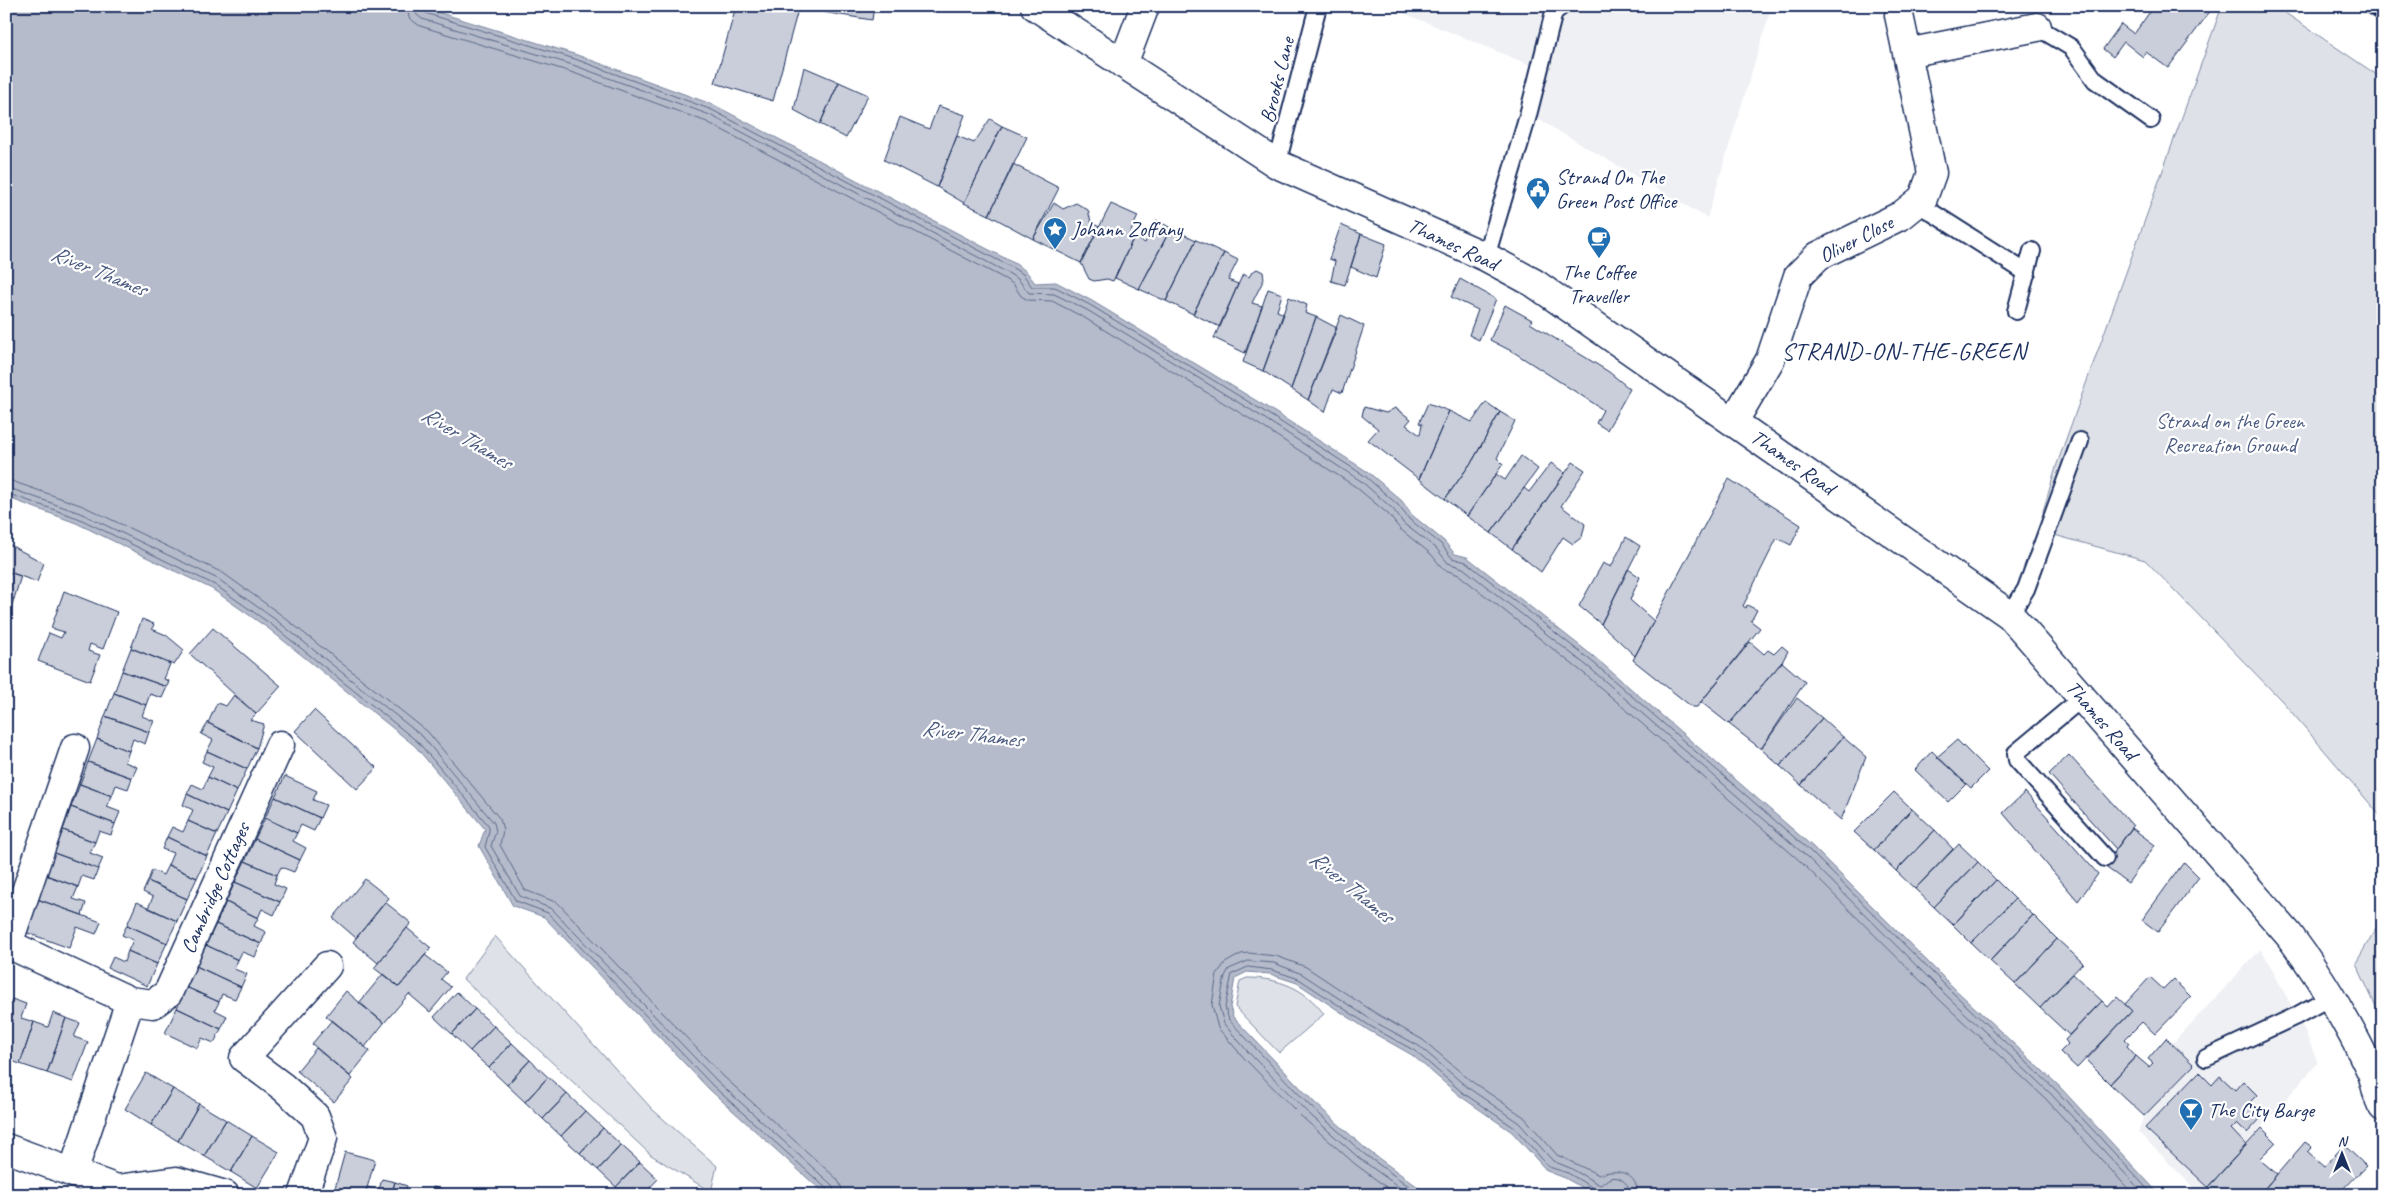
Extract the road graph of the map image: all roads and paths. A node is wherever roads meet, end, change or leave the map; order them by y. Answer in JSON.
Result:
{"nodes":[{"id":1,"x":1035,"y":6,"type":"edge"},
{"id":2,"x":1145,"y":6,"type":"edge"},
{"id":3,"x":1318,"y":6,"type":"edge"},
{"id":4,"x":1562,"y":6,"type":"edge"},
{"id":5,"x":1899,"y":15,"type":"dead end"},
{"id":6,"x":2037,"y":27,"type":"joint"},
{"id":7,"x":1907,"y":53,"type":"junction"},
{"id":8,"x":1123,"y":64,"type":"junction"},
{"id":9,"x":2151,"y":120,"type":"dead end"},
{"id":10,"x":1278,"y":164,"type":"junction"},
{"id":11,"x":1917,"y":203,"type":"junction"},
{"id":12,"x":2032,"y":251,"type":"dead end"},
{"id":13,"x":1486,"y":257,"type":"junction"},
{"id":14,"x":2027,"y":273,"type":"junction"},
{"id":15,"x":2016,"y":312,"type":"dead end"},
{"id":16,"x":1734,"y":421,"type":"junction"},
{"id":17,"x":2080,"y":441,"type":"dead end"},
{"id":18,"x":2010,"y":615,"type":"junction"},
{"id":19,"x":2082,"y":698,"type":"junction"},
{"id":20,"x":280,"y":745,"type":"dead end"},
{"id":21,"x":75,"y":748,"type":"dead end"},
{"id":22,"x":2105,"y":858,"type":"dead end"},
{"id":23,"x":7,"y":944,"type":"edge"},
{"id":24,"x":327,"y":966,"type":"dead end"},
{"id":25,"x":2330,"y":998,"type":"junction"},
{"id":26,"x":130,"y":1001,"type":"junction"},
{"id":27,"x":2206,"y":1058,"type":"dead end"},
{"id":28,"x":2383,"y":1107,"type":"edge"},
{"id":29,"x":6,"y":1148,"type":"edge"},
{"id":30,"x":73,"y":1172,"type":"junction"},
{"id":31,"x":120,"y":1192,"type":"edge"},
{"id":32,"x":225,"y":1195,"type":"edge"},
{"id":33,"x":303,"y":1195,"type":"edge"}],
"edges":[{"from":1,"to":8,"type":"street","name":"Thames Road"},
{"from":2,"to":8,"type":"street"},
{"from":3,"to":10,"type":"lane","name":"Brooks Lane"},
{"from":4,"to":13,"type":"lane"},
{"from":5,"to":7,"type":"street","name":"Oliver Close"},
{"from":6,"to":7,"type":"street"},
{"from":6,"to":9,"type":"lane"},
{"from":7,"to":11,"type":"street","name":"Oliver Close"},
{"from":8,"to":10,"type":"street","name":"Thames Road"},
{"from":10,"to":13,"type":"street","name":"Thames Road"},
{"from":11,"to":14,"type":"lane"},
{"from":11,"to":16,"type":"street","name":"Oliver Close"},
{"from":12,"to":14,"type":"lane"},
{"from":13,"to":16,"type":"street","name":"Thames Road"},
{"from":14,"to":15,"type":"lane"},
{"from":16,"to":18,"type":"street","name":"Thames Road"},
{"from":17,"to":18,"type":"lane"},
{"from":18,"to":19,"type":"street","name":"Thames Road"},
{"from":19,"to":22,"type":"lane"},
{"from":19,"to":25,"type":"street","name":"Thames Road"},
{"from":20,"to":26,"type":"street","name":"Cambridge Cottages"},
{"from":21,"to":23,"type":"street","name":"Cambridge Cottages"},
{"from":23,"to":26,"type":"street","name":"Cambridge Cottages"},
{"from":24,"to":33,"type":"street"},
{"from":25,"to":27,"type":"lane"},
{"from":25,"to":28,"type":"street","name":"Thames Road"},
{"from":26,"to":30,"type":"street"},
{"from":29,"to":30,"type":"street"},
{"from":30,"to":31,"type":"street"},
{"from":31,"to":32,"type":"street"}]}
